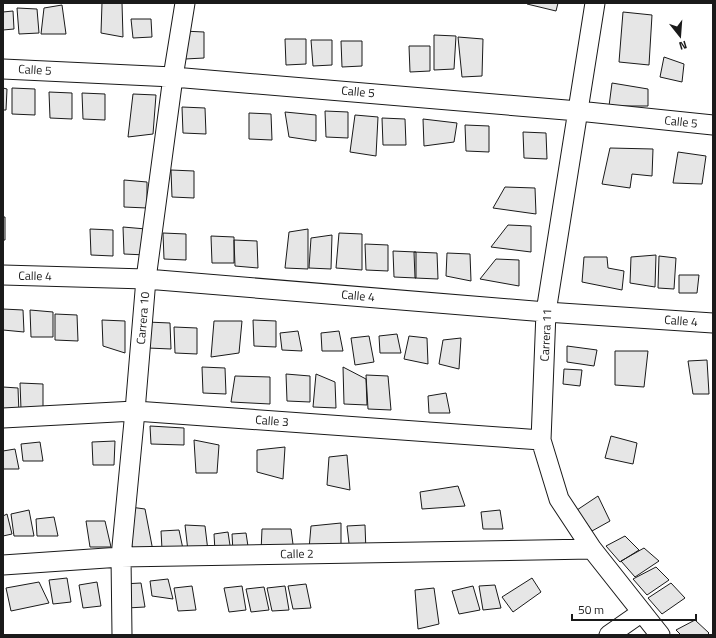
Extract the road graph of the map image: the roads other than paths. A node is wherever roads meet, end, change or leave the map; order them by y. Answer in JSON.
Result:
{"nodes":[{"id":1,"x":185,"y":3,"type":"edge"},
{"id":2,"x":595,"y":3,"type":"edge"},
{"id":3,"x":3,"y":69,"type":"edge"},
{"id":4,"x":173,"y":77,"type":"junction"},
{"id":5,"x":578,"y":111,"type":"junction"},
{"id":6,"x":713,"y":125,"type":"edge"},
{"id":7,"x":3,"y":275,"type":"edge"},
{"id":8,"x":146,"y":279,"type":"junction"},
{"id":9,"x":546,"y":312,"type":"junction"},
{"id":10,"x":713,"y":323,"type":"edge"},
{"id":11,"x":135,"y":411,"type":"junction"},
{"id":12,"x":3,"y":418,"type":"edge"},
{"id":13,"x":541,"y":440,"type":"junction"},
{"id":14,"x":592,"y":549,"type":"junction"},
{"id":15,"x":121,"y":557,"type":"junction"},
{"id":16,"x":3,"y":565,"type":"edge"},
{"id":17,"x":642,"y":612,"type":"junction"},
{"id":18,"x":122,"y":635,"type":"edge"},
{"id":19,"x":609,"y":635,"type":"edge"},
{"id":20,"x":660,"y":635,"type":"edge"}],
"edges":[{"from":1,"to":4,"type":"street","name":"Carrera 10"},
{"from":2,"to":5,"type":"street","name":"Carrera 11"},
{"from":3,"to":4,"type":"street","name":"Calle 5"},
{"from":4,"to":5,"type":"street","name":"Calle 5"},
{"from":4,"to":8,"type":"street","name":"Carrera 10"},
{"from":5,"to":6,"type":"street","name":"Calle 5"},
{"from":5,"to":9,"type":"street","name":"Carrera 11"},
{"from":7,"to":8,"type":"street","name":"Calle 4"},
{"from":8,"to":9,"type":"street","name":"Calle 4"},
{"from":8,"to":11,"type":"street","name":"Carrera 10"},
{"from":9,"to":10,"type":"street","name":"Calle 4"},
{"from":9,"to":13,"type":"street","name":"Carrera 11"},
{"from":11,"to":12,"type":"street","name":"Calle 3"},
{"from":11,"to":13,"type":"street","name":"Calle 3"},
{"from":11,"to":15,"type":"street","name":"Carrera 10"},
{"from":13,"to":14,"type":"street","name":"Carrera 11"},
{"from":14,"to":15,"type":"street","name":"Calle 2"},
{"from":14,"to":17,"type":"street","name":"Carrera 11"},
{"from":15,"to":16,"type":"street","name":"Calle 2"},
{"from":15,"to":18,"type":"street","name":"Carrera 10"},
{"from":17,"to":19,"type":"street"},
{"from":17,"to":20,"type":"street","name":"Carrera 11"}]}
